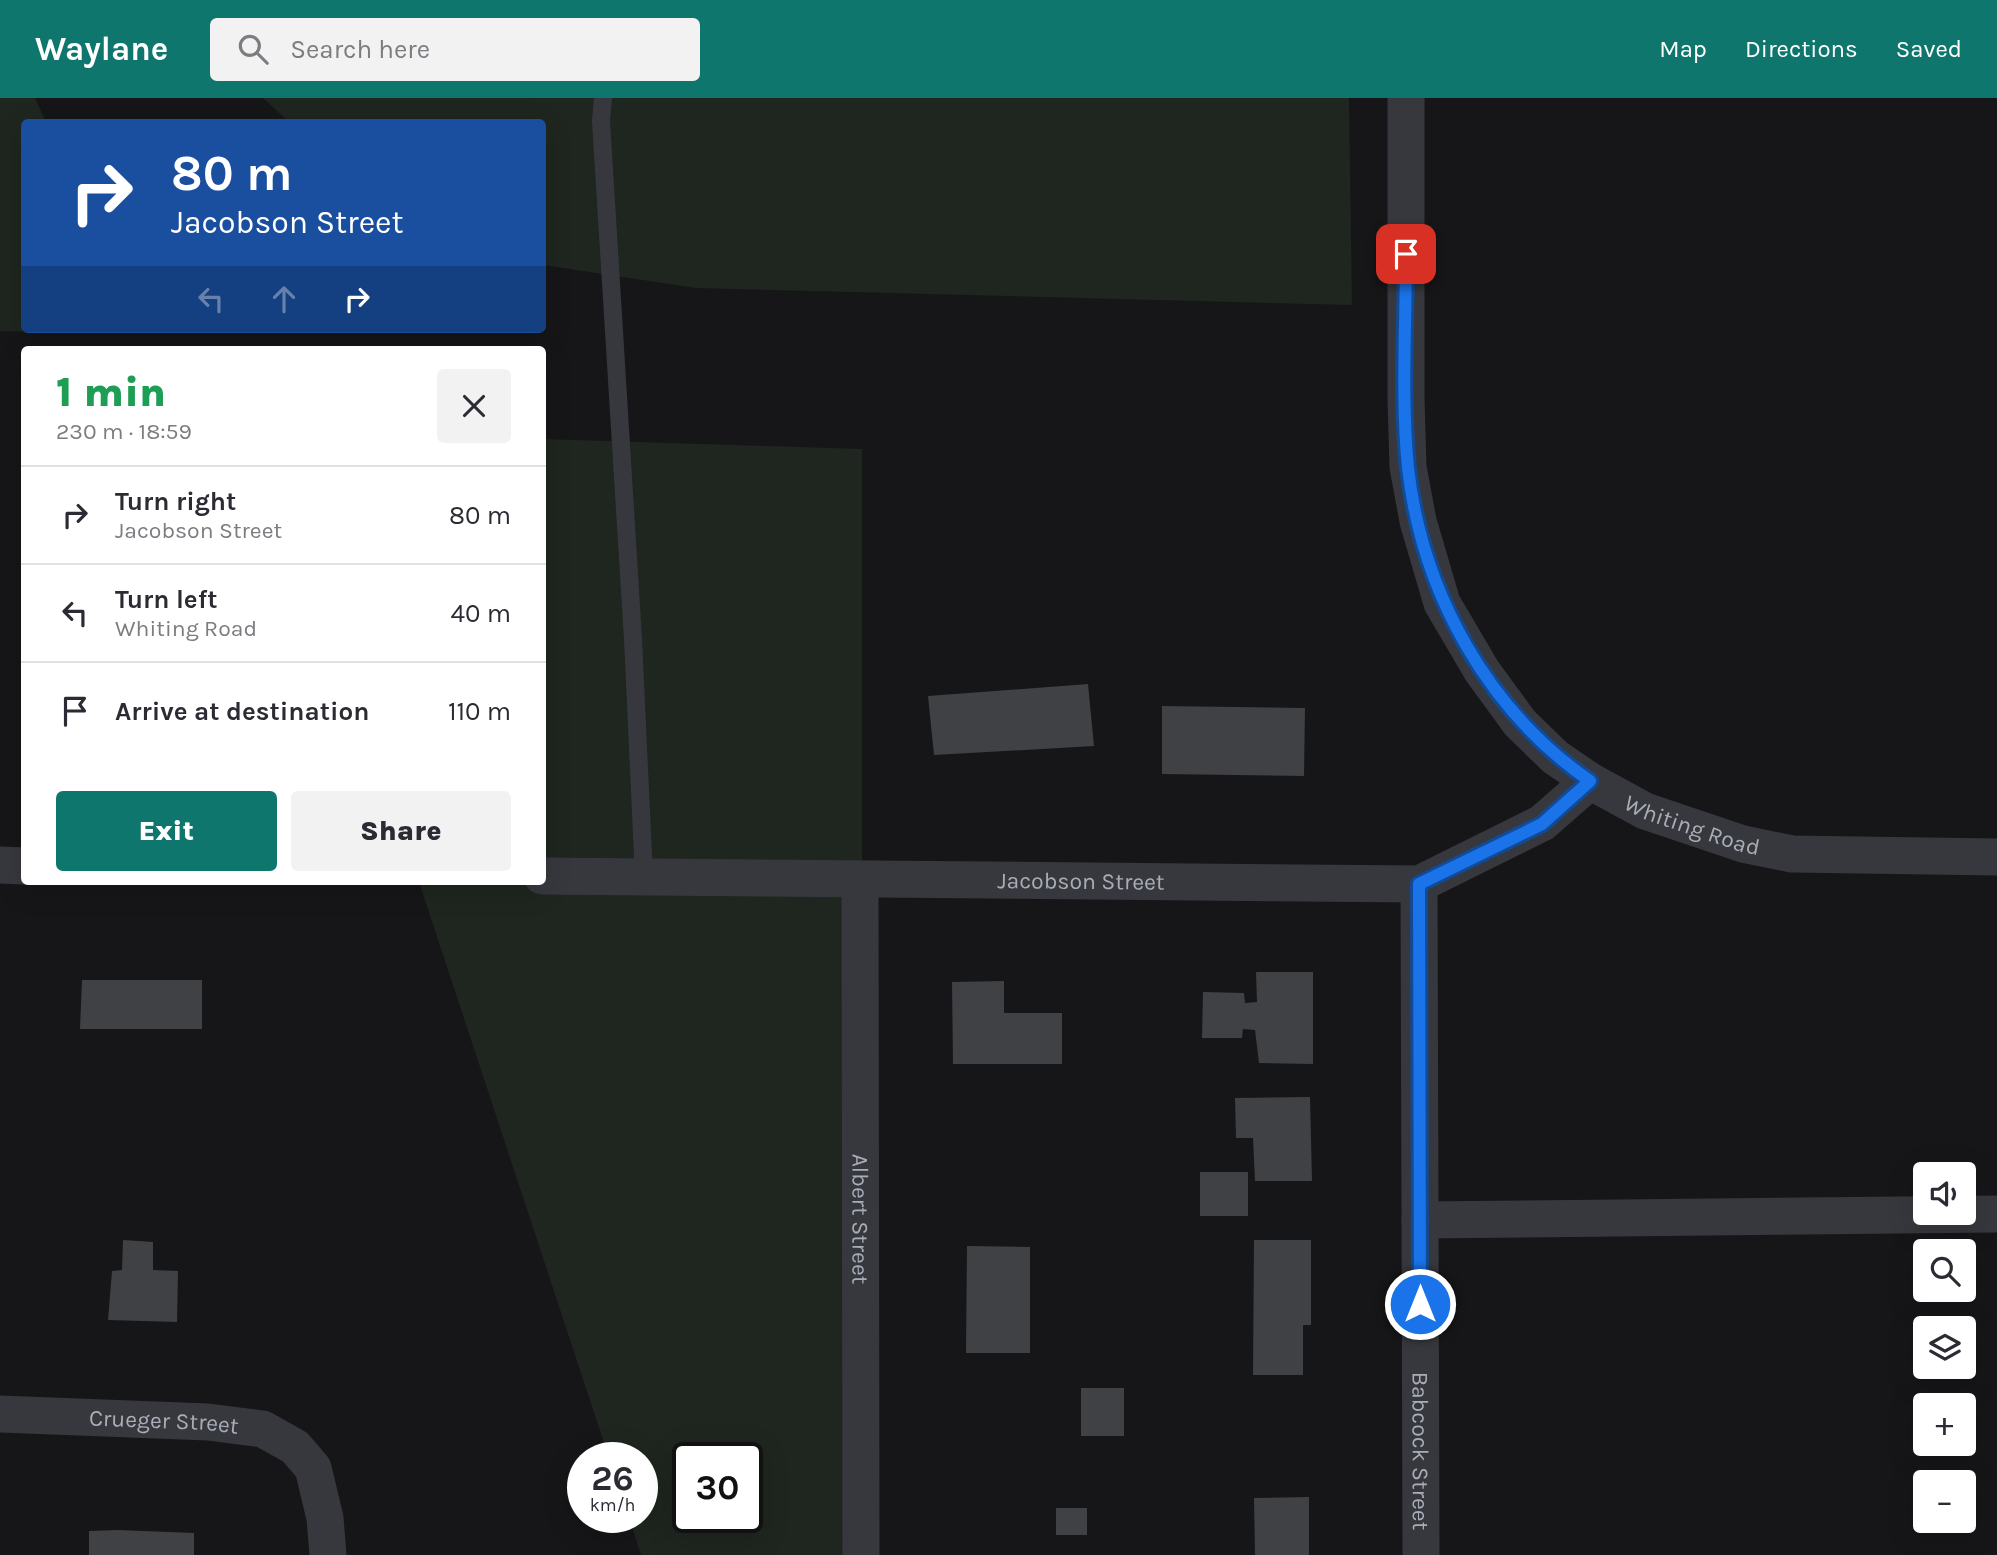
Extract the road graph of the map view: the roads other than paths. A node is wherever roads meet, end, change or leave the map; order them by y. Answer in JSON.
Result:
{"nodes":[{"id":1,"x":603,"y":98,"type":"edge"},
{"id":2,"x":1406,"y":98,"type":"edge"},
{"id":3,"x":1590,"y":781,"type":"junction"},
{"id":4,"x":1997,"y":857,"type":"edge"},
{"id":5,"x":0,"y":865,"type":"edge"},
{"id":6,"x":21,"y":866,"type":"edge"},
{"id":7,"x":546,"y":876,"type":"edge"},
{"id":8,"x":644,"y":877,"type":"junction"},
{"id":9,"x":860,"y":881,"type":"junction"},
{"id":10,"x":1419,"y":884,"type":"junction"},
{"id":11,"x":1997,"y":1214,"type":"edge"},
{"id":12,"x":1420,"y":1220,"type":"junction"},
{"id":13,"x":0,"y":1414,"type":"edge"},
{"id":14,"x":328,"y":1555,"type":"edge"},
{"id":15,"x":862,"y":1555,"type":"edge"},
{"id":16,"x":1421,"y":1555,"type":"edge"}],
"edges":[{"from":1,"to":8,"type":"lane"},
{"from":2,"to":3,"type":"street","name":"Whiting Road"},
{"from":3,"to":4,"type":"street","name":"Whiting Road"},
{"from":3,"to":10,"type":"street","name":"Jacobson Street"},
{"from":5,"to":6,"type":"street"},
{"from":7,"to":8,"type":"street","name":"Jacobson Street"},
{"from":8,"to":9,"type":"street","name":"Jacobson Street"},
{"from":9,"to":10,"type":"street","name":"Jacobson Street"},
{"from":9,"to":15,"type":"street","name":"Albert Street"},
{"from":10,"to":12,"type":"street","name":"Babcock Street"},
{"from":11,"to":12,"type":"street"},
{"from":12,"to":16,"type":"street","name":"Babcock Street"},
{"from":13,"to":14,"type":"street","name":"Crueger Street"}]}
